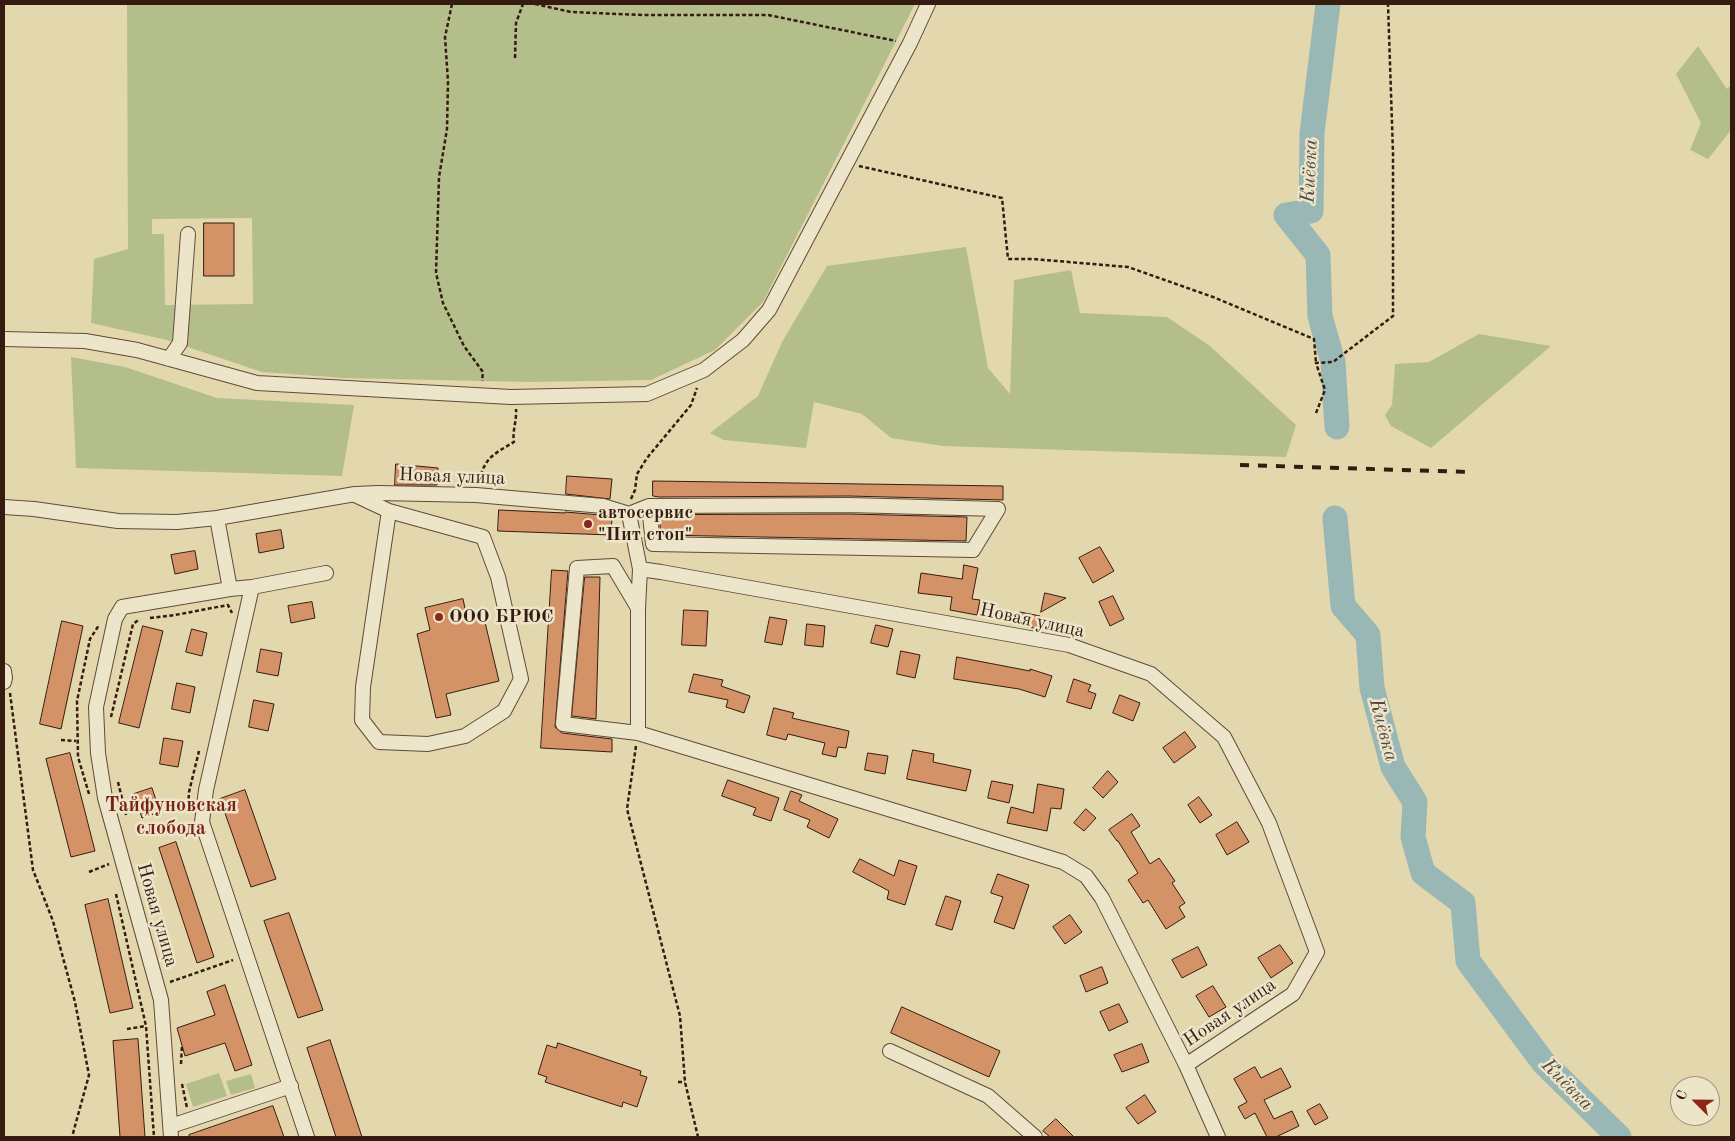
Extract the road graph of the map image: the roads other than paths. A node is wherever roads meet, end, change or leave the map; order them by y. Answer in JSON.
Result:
{"nodes":[{"id":1,"x":928,"y":4,"type":"edge"},
{"id":2,"x":188,"y":234,"type":"dead end"},
{"id":3,"x":4,"y":338,"type":"edge"},
{"id":4,"x":169,"y":359,"type":"junction"},
{"id":5,"x":355,"y":494,"type":"junction"},
{"id":6,"x":4,"y":506,"type":"edge"},
{"id":7,"x":649,"y":506,"type":"junction"},
{"id":8,"x":389,"y":511,"type":"junction"},
{"id":9,"x":629,"y":514,"type":"junction"},
{"id":10,"x":217,"y":518,"type":"junction"},
{"id":11,"x":640,"y":569,"type":"junction"},
{"id":12,"x":326,"y":573,"type":"dead end"},
{"id":13,"x":252,"y":587,"type":"junction"},
{"id":14,"x":230,"y":589,"type":"junction"},
{"id":15,"x":638,"y":609,"type":"junction"},
{"id":16,"x":638,"y":733,"type":"junction"},
{"id":17,"x":890,"y":1051,"type":"dead end"},
{"id":18,"x":1186,"y":1065,"type":"junction"},
{"id":19,"x":290,"y":1086,"type":"junction"},
{"id":20,"x":171,"y":1132,"type":"edge"},
{"id":21,"x":307,"y":1137,"type":"edge"},
{"id":22,"x":1035,"y":1137,"type":"edge"},
{"id":23,"x":1218,"y":1137,"type":"edge"}],
"edges":[{"from":1,"to":4,"type":"street"},
{"from":2,"to":4,"type":"street"},
{"from":3,"to":4,"type":"street"},
{"from":5,"to":8,"type":"street"},
{"from":5,"to":9,"type":"street","name":"Новая улица"},
{"from":5,"to":10,"type":"street","name":"Новая улица"},
{"from":6,"to":10,"type":"street","name":"Новая улица"},
{"from":7,"to":7,"type":"street"},
{"from":7,"to":9,"type":"street"},
{"from":8,"to":8,"type":"street"},
{"from":9,"to":11,"type":"street"},
{"from":10,"to":14,"type":"street"},
{"from":11,"to":15,"type":"street"},
{"from":11,"to":18,"type":"street","name":"Новая улица"},
{"from":12,"to":13,"type":"street","name":"Новая улица"},
{"from":13,"to":14,"type":"street","name":"Новая улица"},
{"from":13,"to":19,"type":"street"},
{"from":14,"to":20,"type":"street","name":"Новая улица"},
{"from":15,"to":16,"type":"street"},
{"from":15,"to":16,"type":"street","name":"Новая улица"},
{"from":16,"to":18,"type":"street","name":"Новая улица"},
{"from":17,"to":22,"type":"street"},
{"from":18,"to":23,"type":"street","name":"Новая улица"},
{"from":19,"to":20,"type":"street"},
{"from":19,"to":21,"type":"street"}]}
